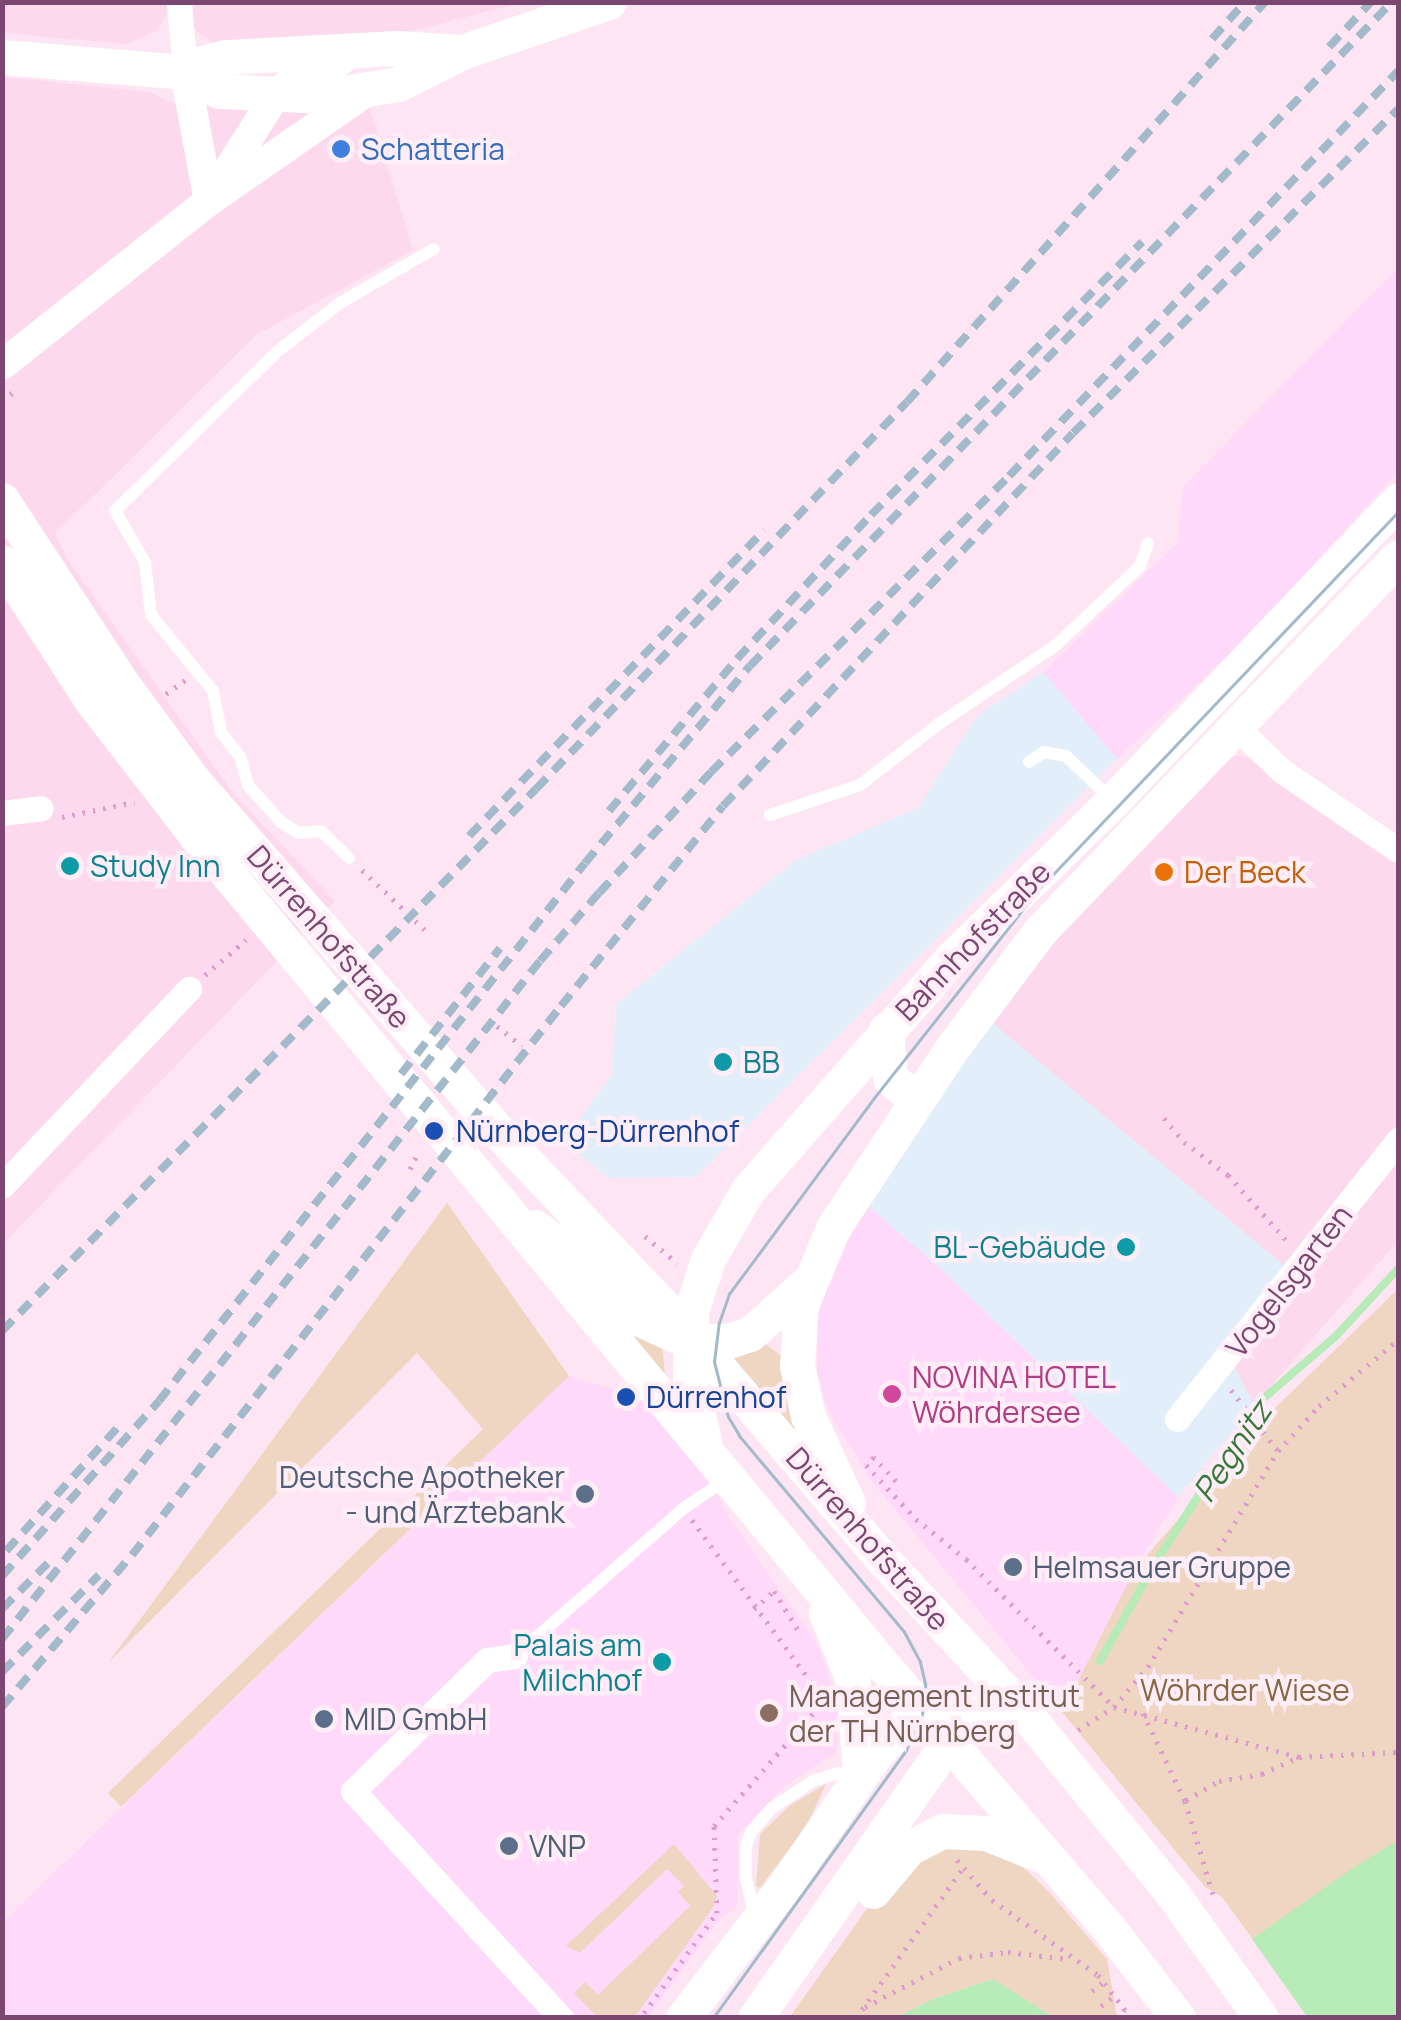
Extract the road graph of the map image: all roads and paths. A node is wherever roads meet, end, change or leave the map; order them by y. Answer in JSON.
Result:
{"nodes":[{"id":1,"x":179,"y":2,"type":"edge"},
{"id":2,"x":609,"y":2,"type":"edge"},
{"id":3,"x":573,"y":8,"type":"edge"},
{"id":4,"x":462,"y":52,"type":"junction"},
{"id":5,"x":350,"y":54,"type":"junction"},
{"id":6,"x":2,"y":57,"type":"edge"},
{"id":7,"x":184,"y":72,"type":"junction"},
{"id":8,"x":370,"y":90,"type":"junction"},
{"id":9,"x":275,"y":96,"type":"junction"},
{"id":10,"x":208,"y":201,"type":"junction"},
{"id":11,"x":434,"y":249,"type":"dead end"},
{"id":12,"x":2,"y":365,"type":"edge"},
{"id":13,"x":2,"y":500,"type":"edge"},
{"id":14,"x":1393,"y":518,"type":"edge"},
{"id":15,"x":1148,"y":543,"type":"dead end"},
{"id":16,"x":1398,"y":557,"type":"edge"},
{"id":17,"x":2,"y":562,"type":"edge"},
{"id":18,"x":1234,"y":725,"type":"junction"},
{"id":19,"x":1029,"y":762,"type":"dead end"},
{"id":20,"x":1113,"y":801,"type":"junction"},
{"id":21,"x":137,"y":802,"type":"dead end"},
{"id":22,"x":41,"y":808,"type":"joint"},
{"id":23,"x":2,"y":813,"type":"edge"},
{"id":24,"x":770,"y":816,"type":"dead end"},
{"id":25,"x":1398,"y":850,"type":"edge"},
{"id":26,"x":350,"y":858,"type":"joint"},
{"id":27,"x":424,"y":930,"type":"dead end"},
{"id":28,"x":252,"y":936,"type":"dead end"},
{"id":29,"x":189,"y":989,"type":"joint"},
{"id":30,"x":498,"y":1026,"type":"dead end"},
{"id":31,"x":886,"y":1030,"type":"junction"},
{"id":32,"x":510,"y":1049,"type":"dead end"},
{"id":33,"x":920,"y":1093,"type":"junction"},
{"id":34,"x":1164,"y":1118,"type":"dead end"},
{"id":35,"x":1398,"y":1140,"type":"edge"},
{"id":36,"x":418,"y":1153,"type":"dead end"},
{"id":37,"x":410,"y":1169,"type":"dead end"},
{"id":38,"x":2,"y":1186,"type":"edge"},
{"id":39,"x":495,"y":1198,"type":"junction"},
{"id":40,"x":645,"y":1236,"type":"dead end"},
{"id":41,"x":1305,"y":1262,"type":"junction"},
{"id":42,"x":700,"y":1280,"type":"junction"},
{"id":43,"x":808,"y":1282,"type":"junction"},
{"id":44,"x":691,"y":1339,"type":"junction"},
{"id":45,"x":1398,"y":1340,"type":"edge"},
{"id":46,"x":1224,"y":1382,"type":"dead end"},
{"id":47,"x":1177,"y":1420,"type":"dead end"},
{"id":48,"x":1278,"y":1451,"type":"junction"},
{"id":49,"x":718,"y":1464,"type":"junction"},
{"id":50,"x":896,"y":1481,"type":"dead end"},
{"id":51,"x":684,"y":1508,"type":"junction"},
{"id":52,"x":862,"y":1536,"type":"junction"},
{"id":53,"x":813,"y":1579,"type":"junction"},
{"id":54,"x":774,"y":1591,"type":"dead end"},
{"id":55,"x":754,"y":1609,"type":"junction"},
{"id":56,"x":961,"y":1644,"type":"junction"},
{"id":57,"x":515,"y":1656,"type":"joint"},
{"id":58,"x":825,"y":1702,"type":"junction"},
{"id":59,"x":970,"y":1707,"type":"junction"},
{"id":60,"x":1114,"y":1707,"type":"junction"},
{"id":61,"x":833,"y":1711,"type":"dead end"},
{"id":62,"x":1143,"y":1713,"type":"junction"},
{"id":63,"x":926,"y":1714,"type":"junction"},
{"id":64,"x":1025,"y":1714,"type":"junction"},
{"id":65,"x":1077,"y":1730,"type":"dead end"},
{"id":66,"x":951,"y":1741,"type":"junction"},
{"id":67,"x":1398,"y":1752,"type":"edge"},
{"id":68,"x":1299,"y":1757,"type":"junction"},
{"id":69,"x":860,"y":1775,"type":"junction"},
{"id":70,"x":1185,"y":1801,"type":"junction"},
{"id":71,"x":1048,"y":1859,"type":"junction"},
{"id":72,"x":1217,"y":1907,"type":"dead end"},
{"id":73,"x":756,"y":1922,"type":"junction"},
{"id":74,"x":1071,"y":1959,"type":"junction"},
{"id":75,"x":782,"y":1977,"type":"junction"},
{"id":76,"x":1103,"y":1982,"type":"junction"},
{"id":77,"x":1092,"y":1991,"type":"dead end"},
{"id":78,"x":1114,"y":1996,"type":"junction"},
{"id":79,"x":1169,"y":2005,"type":"edge"},
{"id":80,"x":1102,"y":2006,"type":"dead end"},
{"id":81,"x":865,"y":2007,"type":"junction"},
{"id":82,"x":1128,"y":2014,"type":"edge"},
{"id":83,"x":561,"y":2018,"type":"edge"},
{"id":84,"x":649,"y":2018,"type":"edge"},
{"id":85,"x":683,"y":2018,"type":"edge"},
{"id":86,"x":755,"y":2018,"type":"edge"},
{"id":87,"x":856,"y":2018,"type":"edge"},
{"id":88,"x":1116,"y":2018,"type":"edge"},
{"id":89,"x":1261,"y":2018,"type":"edge"}],
"edges":[{"from":1,"to":7,"type":"street"},
{"from":2,"to":3,"type":"main road"},
{"from":3,"to":4,"type":"main road"},
{"from":4,"to":5,"type":"main road"},
{"from":4,"to":8,"type":"main road"},
{"from":5,"to":7,"type":"main road"},
{"from":5,"to":9,"type":"street"},
{"from":6,"to":7,"type":"main road"},
{"from":7,"to":9,"type":"main road"},
{"from":7,"to":10,"type":"street"},
{"from":8,"to":9,"type":"main road"},
{"from":8,"to":10,"type":"street"},
{"from":9,"to":10,"type":"street"},
{"from":10,"to":12,"type":"street"},
{"from":11,"to":26,"type":"lane"},
{"from":13,"to":44,"type":"main road","name":"Dürrenhofstraße"},
{"from":14,"to":20,"type":"main road","name":"Bahnhofstraße"},
{"from":15,"to":24,"type":"lane"},
{"from":16,"to":18,"type":"main road","name":"Bahnhofstraße"},
{"from":17,"to":39,"type":"main road","name":"Dürrenhofstraße"},
{"from":18,"to":25,"type":"street"},
{"from":18,"to":33,"type":"main road","name":"Bahnhofstraße"},
{"from":19,"to":20,"type":"lane"},
{"from":20,"to":31,"type":"main road","name":"Bahnhofstraße"},
{"from":21,"to":22,"type":"path"},
{"from":22,"to":23,"type":"street"},
{"from":26,"to":27,"type":"path"},
{"from":28,"to":29,"type":"path"},
{"from":29,"to":38,"type":"street"},
{"from":30,"to":32,"type":"path"},
{"from":31,"to":33,"type":"main road"},
{"from":31,"to":42,"type":"main road","name":"Bahnhofstraße"},
{"from":33,"to":43,"type":"main road","name":"Bahnhofstraße"},
{"from":34,"to":41,"type":"path"},
{"from":35,"to":41,"type":"street","name":"Vogelsgarten"},
{"from":36,"to":37,"type":"path"},
{"from":39,"to":44,"type":"main road","name":"Dürrenhofstraße"},
{"from":39,"to":49,"type":"main road","name":"Dürrenhofstraße"},
{"from":40,"to":42,"type":"path"},
{"from":41,"to":47,"type":"street","name":"Vogelsgarten"},
{"from":42,"to":44,"type":"main road","name":"Bahnhofstraße"},
{"from":43,"to":44,"type":"main road"},
{"from":43,"to":52,"type":"main road","name":"Bahnhofstraße"},
{"from":44,"to":49,"type":"main road","name":"Bahnhofstraße"},
{"from":44,"to":52,"type":"main road","name":"Dürrenhofstraße"},
{"from":45,"to":48,"type":"path"},
{"from":46,"to":48,"type":"path"},
{"from":48,"to":60,"type":"path"},
{"from":49,"to":51,"type":"lane"},
{"from":49,"to":53,"type":"main road","name":"Dürrenhofstraße"},
{"from":50,"to":60,"type":"path"},
{"from":51,"to":55,"type":"path"},
{"from":51,"to":57,"type":"lane"},
{"from":52,"to":56,"type":"main road","name":"Dürrenhofstraße"},
{"from":53,"to":63,"type":"main road","name":"Dürrenhofstraße"},
{"from":53,"to":69,"type":"main road","name":"Dürrenhofstraße"},
{"from":54,"to":55,"type":"path"},
{"from":55,"to":58,"type":"path"},
{"from":56,"to":59,"type":"main road"},
{"from":56,"to":64,"type":"main road","name":"Dürrenhofstraße"},
{"from":57,"to":83,"type":"street"},
{"from":58,"to":61,"type":"path"},
{"from":58,"to":84,"type":"path"},
{"from":59,"to":63,"type":"main road"},
{"from":59,"to":64,"type":"main road"},
{"from":59,"to":66,"type":"main road"},
{"from":60,"to":62,"type":"path"},
{"from":60,"to":65,"type":"path"},
{"from":62,"to":68,"type":"path"},
{"from":62,"to":70,"type":"path"},
{"from":63,"to":66,"type":"main road","name":"Dürrenhofstraße"},
{"from":63,"to":69,"type":"main road"},
{"from":64,"to":89,"type":"main road","name":"Dürrenhofstraße"},
{"from":66,"to":71,"type":"main road","name":"Dürrenhofstraße"},
{"from":66,"to":75,"type":"main road"},
{"from":67,"to":68,"type":"path"},
{"from":68,"to":70,"type":"path"},
{"from":69,"to":73,"type":"main road"},
{"from":69,"to":73,"type":"lane"},
{"from":70,"to":72,"type":"path"},
{"from":71,"to":75,"type":"main road"},
{"from":71,"to":79,"type":"main road","name":"Dürrenhofstraße"},
{"from":73,"to":85,"type":"main road"},
{"from":74,"to":76,"type":"path"},
{"from":74,"to":81,"type":"path"},
{"from":74,"to":81,"type":"path"},
{"from":75,"to":86,"type":"main road"},
{"from":76,"to":77,"type":"path"},
{"from":76,"to":78,"type":"path"},
{"from":78,"to":80,"type":"path"},
{"from":78,"to":82,"type":"path"},
{"from":81,"to":87,"type":"path"},
{"from":82,"to":88,"type":"path"}]}
